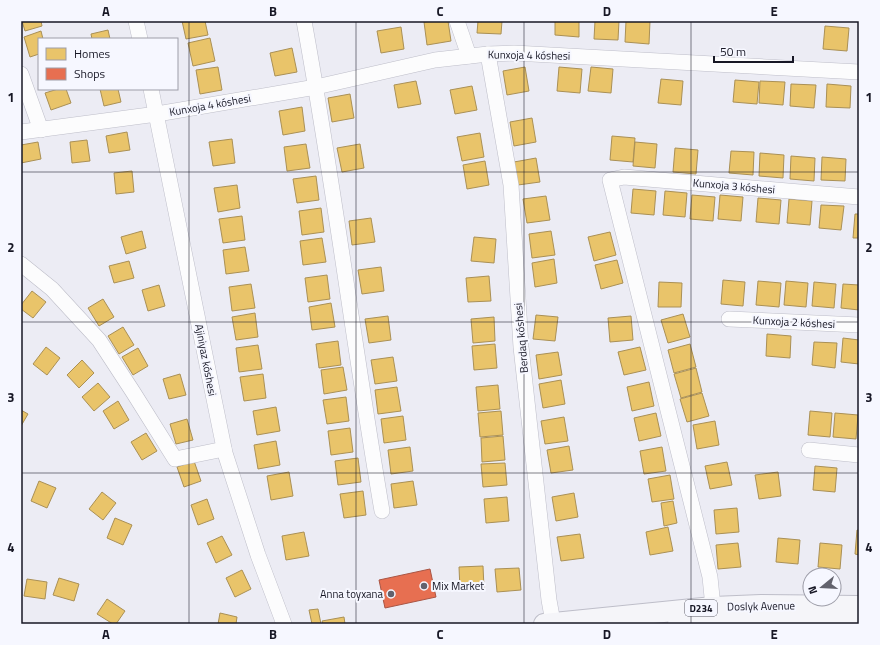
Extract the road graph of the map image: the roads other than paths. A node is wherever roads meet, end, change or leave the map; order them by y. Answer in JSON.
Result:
{"nodes":[{"id":1,"x":136,"y":21,"type":"edge"},
{"id":2,"x":304,"y":21,"type":"edge"},
{"id":3,"x":458,"y":21,"type":"edge"},
{"id":4,"x":140,"y":38,"type":"edge"},
{"id":5,"x":488,"y":54,"type":"junction"},
{"id":6,"x":469,"y":56,"type":"junction"},
{"id":7,"x":859,"y":72,"type":"edge"},
{"id":8,"x":21,"y":74,"type":"edge"},
{"id":9,"x":316,"y":87,"type":"junction"},
{"id":10,"x":151,"y":90,"type":"edge"},
{"id":11,"x":157,"y":114,"type":"junction"},
{"id":12,"x":41,"y":130,"type":"junction"},
{"id":13,"x":21,"y":132,"type":"edge"},
{"id":14,"x":859,"y":197,"type":"edge"},
{"id":15,"x":21,"y":264,"type":"edge"},
{"id":16,"x":729,"y":319,"type":"dead end"},
{"id":17,"x":859,"y":325,"type":"edge"},
{"id":18,"x":224,"y":449,"type":"junction"},
{"id":19,"x":809,"y":450,"type":"dead end"},
{"id":20,"x":859,"y":455,"type":"edge"},
{"id":21,"x":382,"y":511,"type":"dead end"},
{"id":22,"x":713,"y":607,"type":"junction"},
{"id":23,"x":854,"y":617,"type":"edge"},
{"id":24,"x":548,"y":623,"type":"edge"},
{"id":25,"x":284,"y":624,"type":"edge"},
{"id":26,"x":678,"y":624,"type":"edge"}],
"edges":[{"from":1,"to":4,"type":"street"},
{"from":2,"to":9,"type":"street"},
{"from":3,"to":6,"type":"street"},
{"from":5,"to":6,"type":"street","name":"Kunxoja 4 kóshesi"},
{"from":5,"to":7,"type":"street","name":"Kunxoja 4 kóshesi"},
{"from":5,"to":24,"type":"street","name":"Berdaq kóshesi"},
{"from":6,"to":9,"type":"street","name":"Kunxoja 4 kóshesi"},
{"from":8,"to":12,"type":"street"},
{"from":9,"to":11,"type":"street","name":"Kunxoja 4 kóshesi"},
{"from":9,"to":21,"type":"street"},
{"from":10,"to":11,"type":"street","name":"Ajiniyaz kóshesi"},
{"from":11,"to":12,"type":"street","name":"Kunxoja 4 kóshesi"},
{"from":11,"to":18,"type":"street","name":"Ajiniyaz kóshesi"},
{"from":12,"to":13,"type":"street","name":"Kunxoja 4 kóshesi"},
{"from":14,"to":22,"type":"street","name":"Kunxoja 3 kóshesi"},
{"from":15,"to":18,"type":"street"},
{"from":16,"to":17,"type":"street","name":"Kunxoja 2 kóshesi"},
{"from":18,"to":25,"type":"street","name":"Ajiniyaz kóshesi"},
{"from":19,"to":20,"type":"street"},
{"from":22,"to":23,"type":"main road","name":"Doslyk Avenue","number":"D234"},
{"from":22,"to":24,"type":"main road","name":"Doslyk Avenue","number":"D234"},
{"from":23,"to":26,"type":"main road","name":"Doslyk Avenue","number":"D234"}]}
